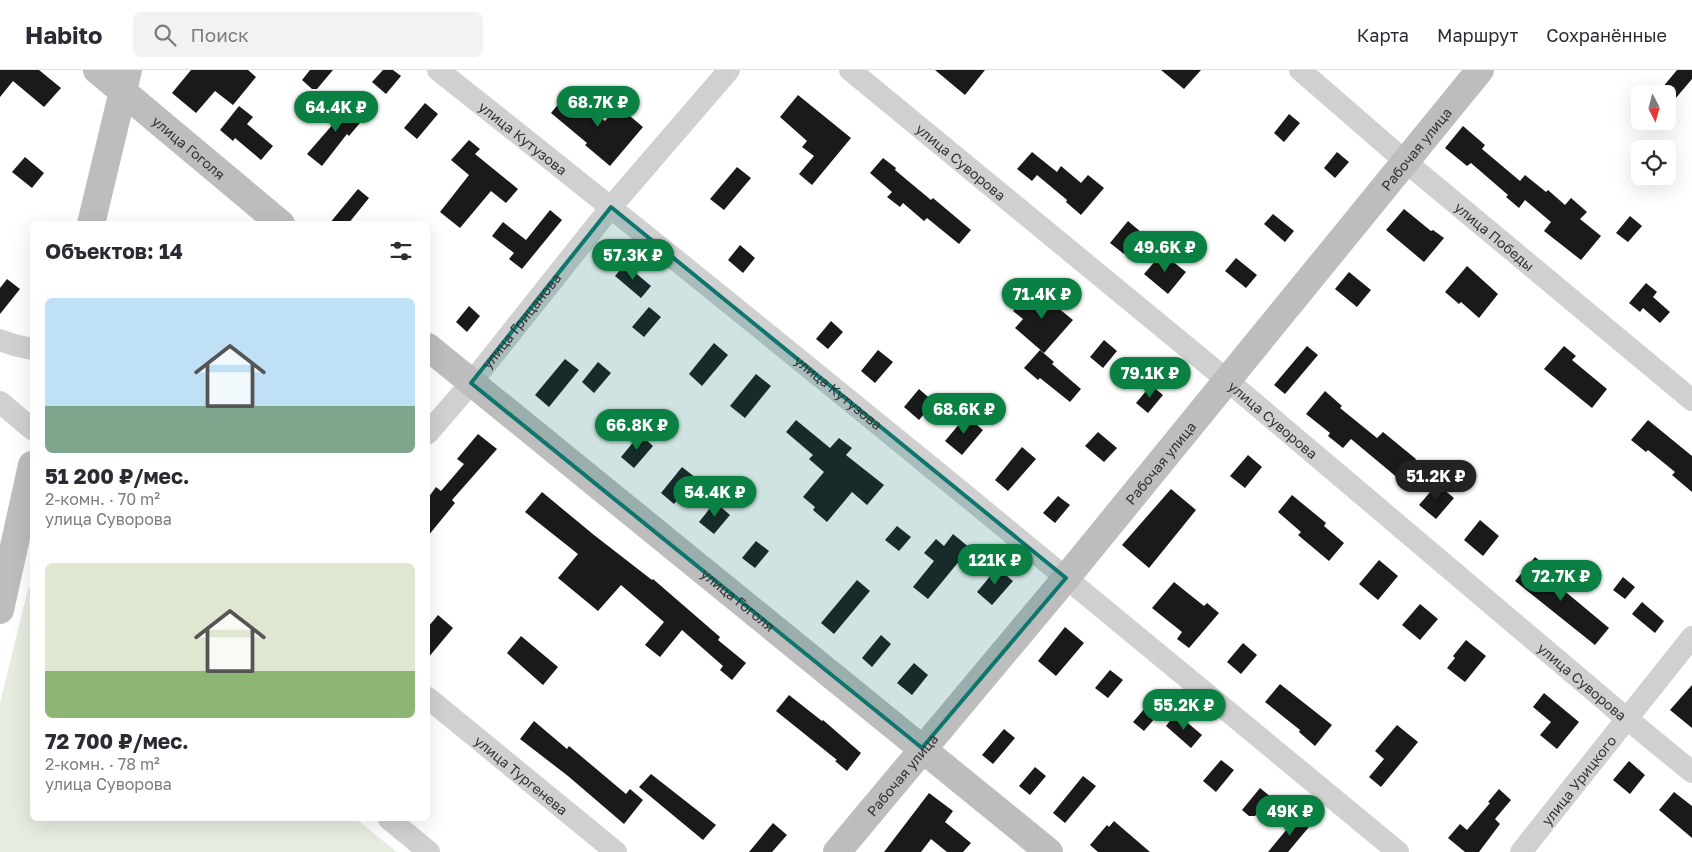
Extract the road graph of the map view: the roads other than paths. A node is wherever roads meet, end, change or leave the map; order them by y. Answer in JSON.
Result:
{"nodes":[{"id":1,"x":97,"y":70,"type":"edge"},
{"id":2,"x":438,"y":70,"type":"edge"},
{"id":3,"x":729,"y":70,"type":"edge"},
{"id":4,"x":850,"y":70,"type":"edge"},
{"id":5,"x":1300,"y":70,"type":"edge"},
{"id":6,"x":1480,"y":70,"type":"edge"},
{"id":7,"x":126,"y":81,"type":"edge"},
{"id":8,"x":1406,"y":162,"type":"junction"},
{"id":9,"x":611,"y":207,"type":"junction"},
{"id":10,"x":92,"y":221,"type":"edge"},
{"id":11,"x":278,"y":221,"type":"edge"},
{"id":12,"x":0,"y":340,"type":"edge"},
{"id":13,"x":30,"y":349,"type":"edge"},
{"id":14,"x":430,"y":349,"type":"edge"},
{"id":15,"x":1228,"y":381,"type":"junction"},
{"id":16,"x":471,"y":384,"type":"junction"},
{"id":17,"x":1692,"y":400,"type":"edge"},
{"id":18,"x":0,"y":402,"type":"edge"},
{"id":19,"x":30,"y":427,"type":"edge"},
{"id":20,"x":430,"y":431,"type":"edge"},
{"id":21,"x":30,"y":485,"type":"edge"},
{"id":22,"x":25,"y":534,"type":"edge"},
{"id":23,"x":1066,"y":578,"type":"junction"},
{"id":24,"x":0,"y":610,"type":"edge"},
{"id":25,"x":1692,"y":637,"type":"edge"},
{"id":26,"x":430,"y":700,"type":"edge"},
{"id":27,"x":1626,"y":718,"type":"junction"},
{"id":28,"x":922,"y":748,"type":"junction"},
{"id":29,"x":1692,"y":772,"type":"edge"},
{"id":30,"x":392,"y":821,"type":"edge"},
{"id":31,"x":429,"y":852,"type":"edge"},
{"id":32,"x":616,"y":852,"type":"edge"},
{"id":33,"x":837,"y":852,"type":"edge"},
{"id":34,"x":1049,"y":852,"type":"edge"},
{"id":35,"x":1398,"y":852,"type":"edge"},
{"id":36,"x":1521,"y":852,"type":"edge"}],
"edges":[{"from":1,"to":7,"type":"main road","name":"улица Гоголя"},
{"from":2,"to":9,"type":"street","name":"улица Кутузова"},
{"from":3,"to":9,"type":"street","name":"улица Грицанова"},
{"from":4,"to":15,"type":"street","name":"улица Суворова"},
{"from":5,"to":8,"type":"street","name":"улица Победы"},
{"from":6,"to":8,"type":"main road","name":"Рабочая улица"},
{"from":7,"to":10,"type":"main road"},
{"from":7,"to":11,"type":"main road","name":"улица Гоголя"},
{"from":8,"to":15,"type":"main road","name":"Рабочая улица"},
{"from":8,"to":17,"type":"street","name":"улица Победы"},
{"from":9,"to":16,"type":"street","name":"улица Грицанова"},
{"from":9,"to":23,"type":"street","name":"улица Кутузова"},
{"from":12,"to":13,"type":"street"},
{"from":14,"to":16,"type":"main road","name":"улица Гоголя"},
{"from":15,"to":23,"type":"main road","name":"Рабочая улица"},
{"from":15,"to":27,"type":"street","name":"улица Суворова"},
{"from":16,"to":20,"type":"street","name":"улица Грицанова"},
{"from":16,"to":28,"type":"main road","name":"улица Гоголя"},
{"from":18,"to":19,"type":"street"},
{"from":21,"to":22,"type":"main road"},
{"from":22,"to":24,"type":"main road"},
{"from":23,"to":28,"type":"main road","name":"Рабочая улица"},
{"from":23,"to":35,"type":"street","name":"улица Кутузова"},
{"from":25,"to":27,"type":"street","name":"улица Урицкого"},
{"from":26,"to":32,"type":"street","name":"улица Тургенева"},
{"from":27,"to":29,"type":"street","name":"улица Суворова"},
{"from":27,"to":36,"type":"street","name":"улица Урицкого"},
{"from":28,"to":33,"type":"main road","name":"Рабочая улица"},
{"from":28,"to":34,"type":"main road","name":"улица Гоголя"},
{"from":30,"to":31,"type":"street"}]}
